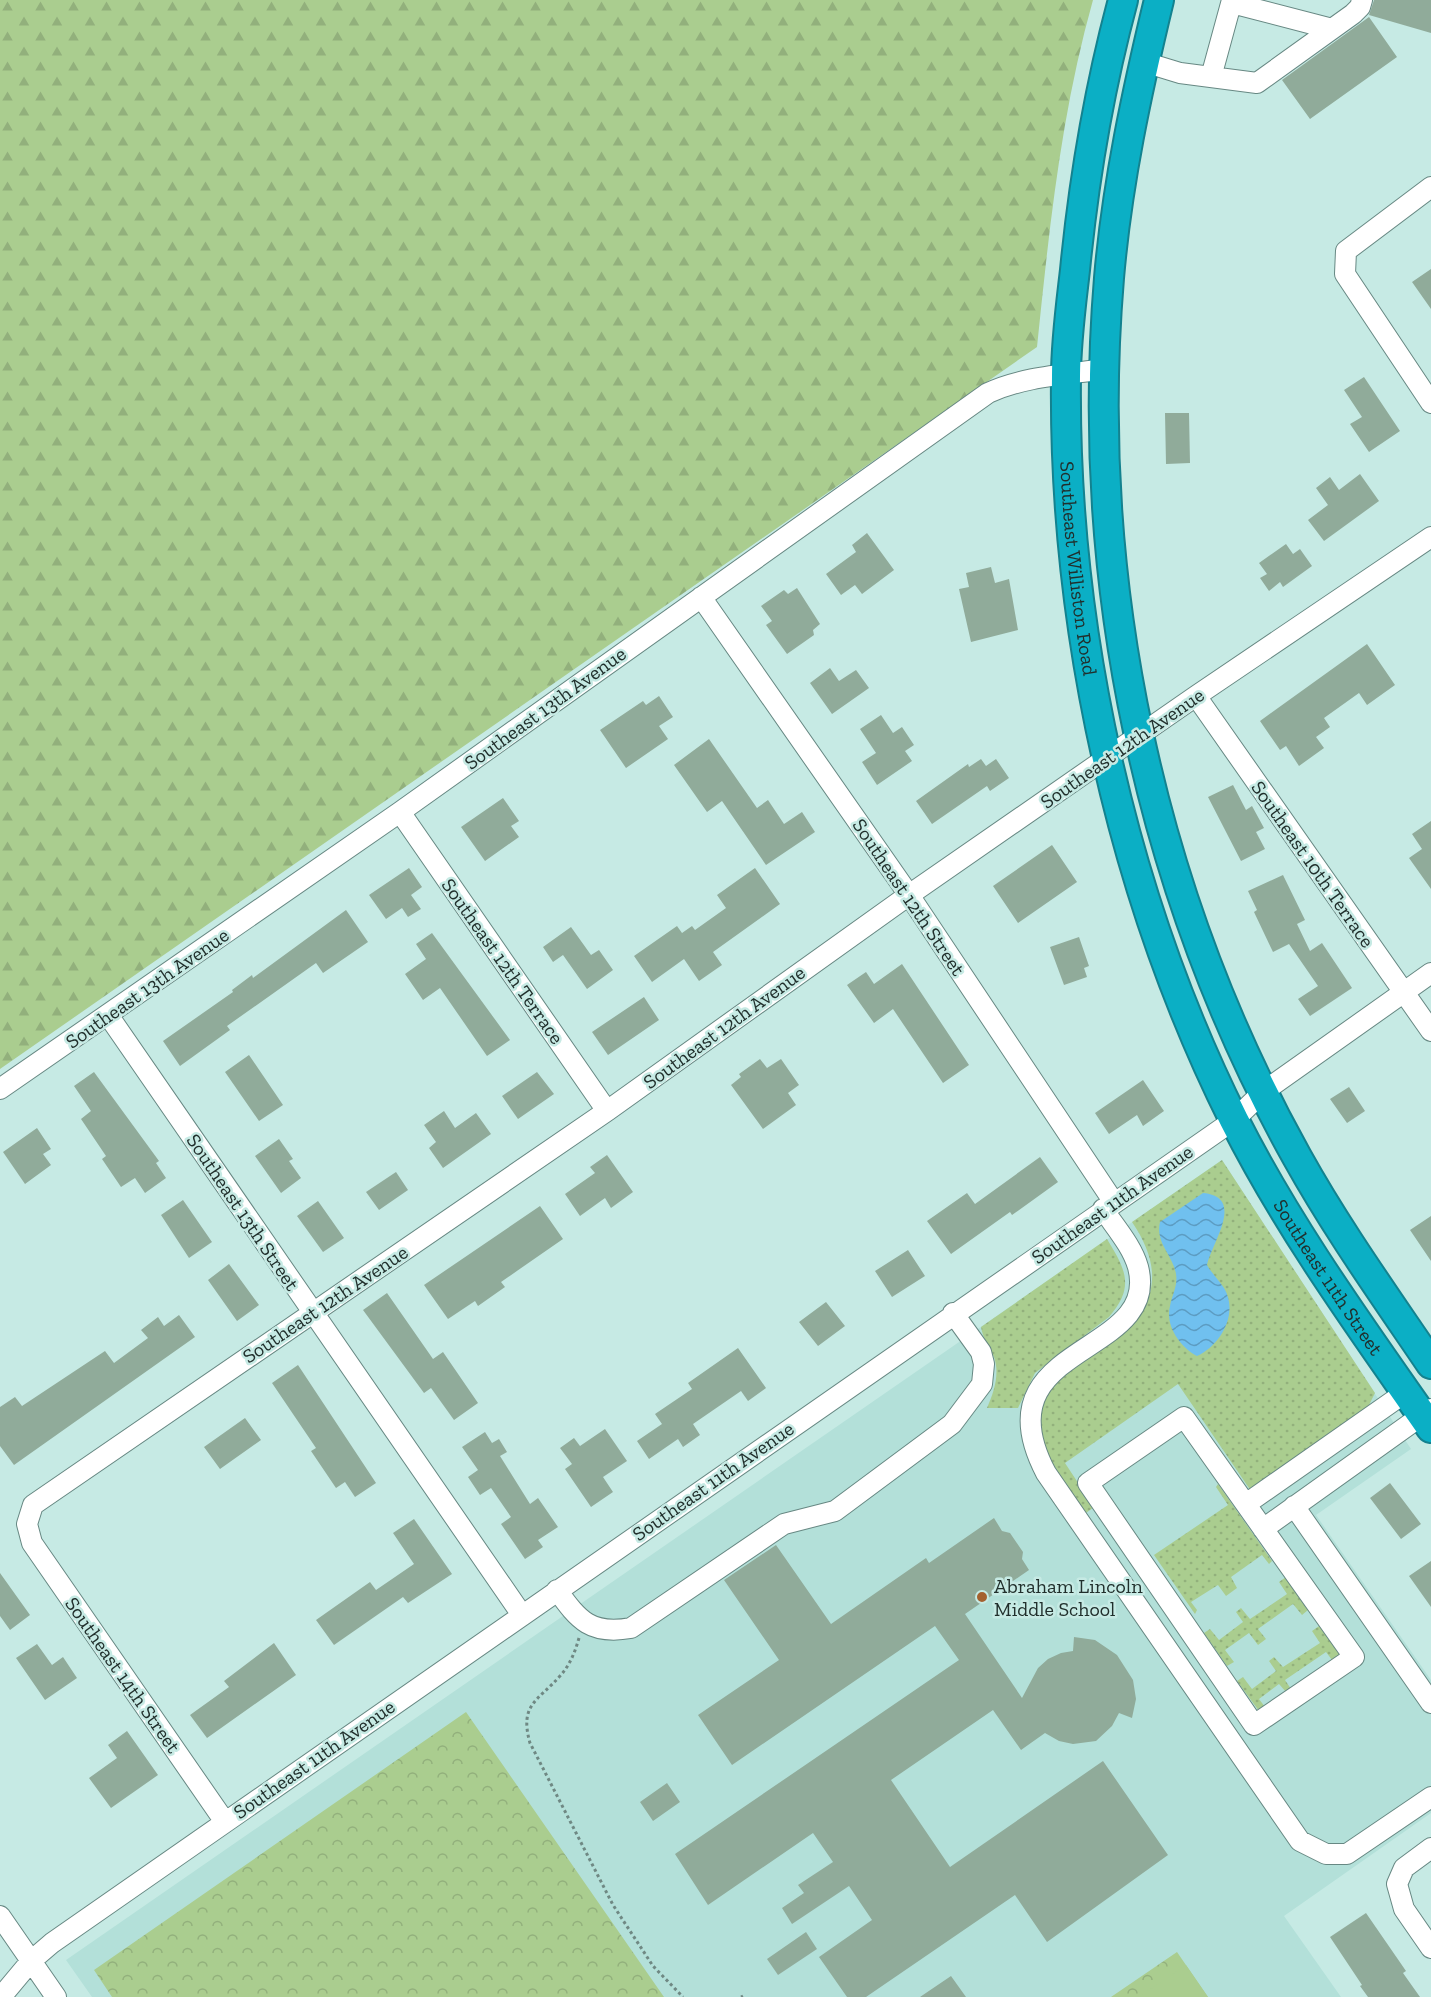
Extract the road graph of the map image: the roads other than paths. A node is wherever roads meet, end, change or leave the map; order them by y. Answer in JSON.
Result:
{"nodes":[{"id":1,"x":1123,"y":0,"type":"edge"},
{"id":2,"x":1159,"y":0,"type":"edge"},
{"id":3,"x":1362,"y":0,"type":"edge"},
{"id":4,"x":1232,"y":2,"type":"edge"},
{"id":5,"x":1332,"y":29,"type":"junction"},
{"id":6,"x":1108,"y":54,"type":"junction"},
{"id":7,"x":1144,"y":62,"type":"junction"},
{"id":8,"x":1211,"y":77,"type":"junction"},
{"id":9,"x":1431,"y":187,"type":"edge"},
{"id":10,"x":1105,"y":369,"type":"junction"},
{"id":11,"x":1066,"y":374,"type":"junction"},
{"id":12,"x":1431,"y":403,"type":"edge"},
{"id":13,"x":1431,"y":537,"type":"edge"},
{"id":14,"x":701,"y":597,"type":"junction"},
{"id":15,"x":1197,"y":696,"type":"junction"},
{"id":16,"x":1138,"y":737,"type":"junction"},
{"id":17,"x":1105,"y":760,"type":"junction"},
{"id":18,"x":400,"y":812,"type":"junction"},
{"id":19,"x":909,"y":895,"type":"junction"},
{"id":20,"x":1431,"y":973,"type":"edge"},
{"id":21,"x":1402,"y":992,"type":"junction"},
{"id":22,"x":108,"y":1015,"type":"junction"},
{"id":23,"x":1431,"y":1031,"type":"edge"},
{"id":24,"x":0,"y":1089,"type":"edge"},
{"id":25,"x":1263,"y":1092,"type":"junction"},
{"id":26,"x":607,"y":1111,"type":"junction"},
{"id":27,"x":1234,"y":1120,"type":"junction"},
{"id":28,"x":1108,"y":1205,"type":"junction"},
{"id":29,"x":312,"y":1313,"type":"junction"},
{"id":30,"x":953,"y":1313,"type":"junction"},
{"id":31,"x":1431,"y":1364,"type":"edge"},
{"id":32,"x":1431,"y":1375,"type":"edge"},
{"id":33,"x":1423,"y":1411,"type":"edge"},
{"id":34,"x":1292,"y":1472,"type":"junction"},
{"id":35,"x":1301,"y":1501,"type":"junction"},
{"id":36,"x":1246,"y":1504,"type":"junction"},
{"id":37,"x":27,"y":1524,"type":"joint"},
{"id":38,"x":1263,"y":1529,"type":"junction"},
{"id":39,"x":557,"y":1590,"type":"junction"},
{"id":40,"x":522,"y":1615,"type":"junction"},
{"id":41,"x":1431,"y":1703,"type":"edge"},
{"id":42,"x":1431,"y":1797,"type":"edge"},
{"id":43,"x":225,"y":1822,"type":"junction"},
{"id":44,"x":1431,"y":1848,"type":"edge"},
{"id":45,"x":0,"y":1916,"type":"edge"},
{"id":46,"x":1431,"y":1948,"type":"edge"},
{"id":47,"x":31,"y":1961,"type":"junction"},
{"id":48,"x":1,"y":1997,"type":"edge"},
{"id":49,"x":56,"y":1997,"type":"edge"}],
"edges":[{"from":1,"to":6,"type":"highway","name":"Southeast Williston Road"},
{"from":2,"to":7,"type":"highway","name":"Southeast Williston Road"},
{"from":3,"to":5,"type":"street"},
{"from":4,"to":5,"type":"street"},
{"from":4,"to":8,"type":"street"},
{"from":5,"to":8,"type":"street"},
{"from":6,"to":7,"type":"highway"},
{"from":6,"to":11,"type":"highway","name":"Southeast Williston Road"},
{"from":7,"to":8,"type":"street"},
{"from":7,"to":10,"type":"highway","name":"Southeast Williston Road"},
{"from":9,"to":12,"type":"street"},
{"from":10,"to":11,"type":"street","name":"Southeast 13th Avenue"},
{"from":10,"to":16,"type":"highway","name":"Southeast Williston Road"},
{"from":11,"to":14,"type":"street","name":"Southeast 13th Avenue"},
{"from":11,"to":17,"type":"highway","name":"Southeast Williston Road"},
{"from":13,"to":15,"type":"street","name":"Southeast 12th Avenue"},
{"from":14,"to":18,"type":"street","name":"Southeast 13th Avenue"},
{"from":14,"to":19,"type":"street","name":"Southeast 12th Street"},
{"from":15,"to":16,"type":"street","name":"Southeast 12th Avenue"},
{"from":15,"to":21,"type":"street","name":"Southeast 10th Terrace"},
{"from":16,"to":17,"type":"street","name":"Southeast 12th Avenue"},
{"from":16,"to":25,"type":"highway","name":"Southeast Williston Road"},
{"from":17,"to":19,"type":"street","name":"Southeast 12th Avenue"},
{"from":17,"to":27,"type":"highway","name":"Southeast Williston Road"},
{"from":18,"to":22,"type":"street","name":"Southeast 13th Avenue"},
{"from":18,"to":26,"type":"street","name":"Southeast 12th Terrace"},
{"from":19,"to":26,"type":"street","name":"Southeast 12th Avenue"},
{"from":19,"to":28,"type":"street","name":"Southeast 12th Street"},
{"from":20,"to":21,"type":"street","name":"Southeast 11th Avenue"},
{"from":21,"to":23,"type":"street","name":"Southeast 10th Terrace"},
{"from":21,"to":25,"type":"street","name":"Southeast 11th Avenue"},
{"from":22,"to":24,"type":"street","name":"Southeast 13th Avenue"},
{"from":22,"to":29,"type":"street","name":"Southeast 13th Street"},
{"from":25,"to":27,"type":"street","name":"Southeast 11th Avenue"},
{"from":25,"to":31,"type":"highway","name":"Southeast 11th Street"},
{"from":26,"to":29,"type":"street","name":"Southeast 12th Avenue"},
{"from":27,"to":28,"type":"street","name":"Southeast 11th Avenue"},
{"from":27,"to":33,"type":"highway","name":"Southeast 11th Street"},
{"from":28,"to":30,"type":"street","name":"Southeast 11th Avenue"},
{"from":28,"to":42,"type":"street","name":"Southeast 12th Street"},
{"from":29,"to":37,"type":"street","name":"Southeast 12th Avenue"},
{"from":29,"to":40,"type":"street","name":"Southeast 13th Street"},
{"from":30,"to":39,"type":"street","name":"Southeast 11th Avenue"},
{"from":30,"to":39,"type":"street"},
{"from":32,"to":33,"type":"highway"},
{"from":33,"to":34,"type":"street"},
{"from":33,"to":35,"type":"street"},
{"from":34,"to":35,"type":"street"},
{"from":34,"to":36,"type":"street"},
{"from":35,"to":38,"type":"street"},
{"from":35,"to":41,"type":"street"},
{"from":36,"to":38,"type":"street"},
{"from":36,"to":38,"type":"street"},
{"from":37,"to":43,"type":"street","name":"Southeast 14th Street"},
{"from":39,"to":40,"type":"street","name":"Southeast 11th Avenue"},
{"from":40,"to":43,"type":"street","name":"Southeast 11th Avenue"},
{"from":43,"to":47,"type":"street","name":"Southeast 11th Avenue"},
{"from":44,"to":46,"type":"street"},
{"from":45,"to":47,"type":"street"},
{"from":47,"to":48,"type":"street","name":"Southeast 11th Avenue"},
{"from":47,"to":49,"type":"street"}]}
